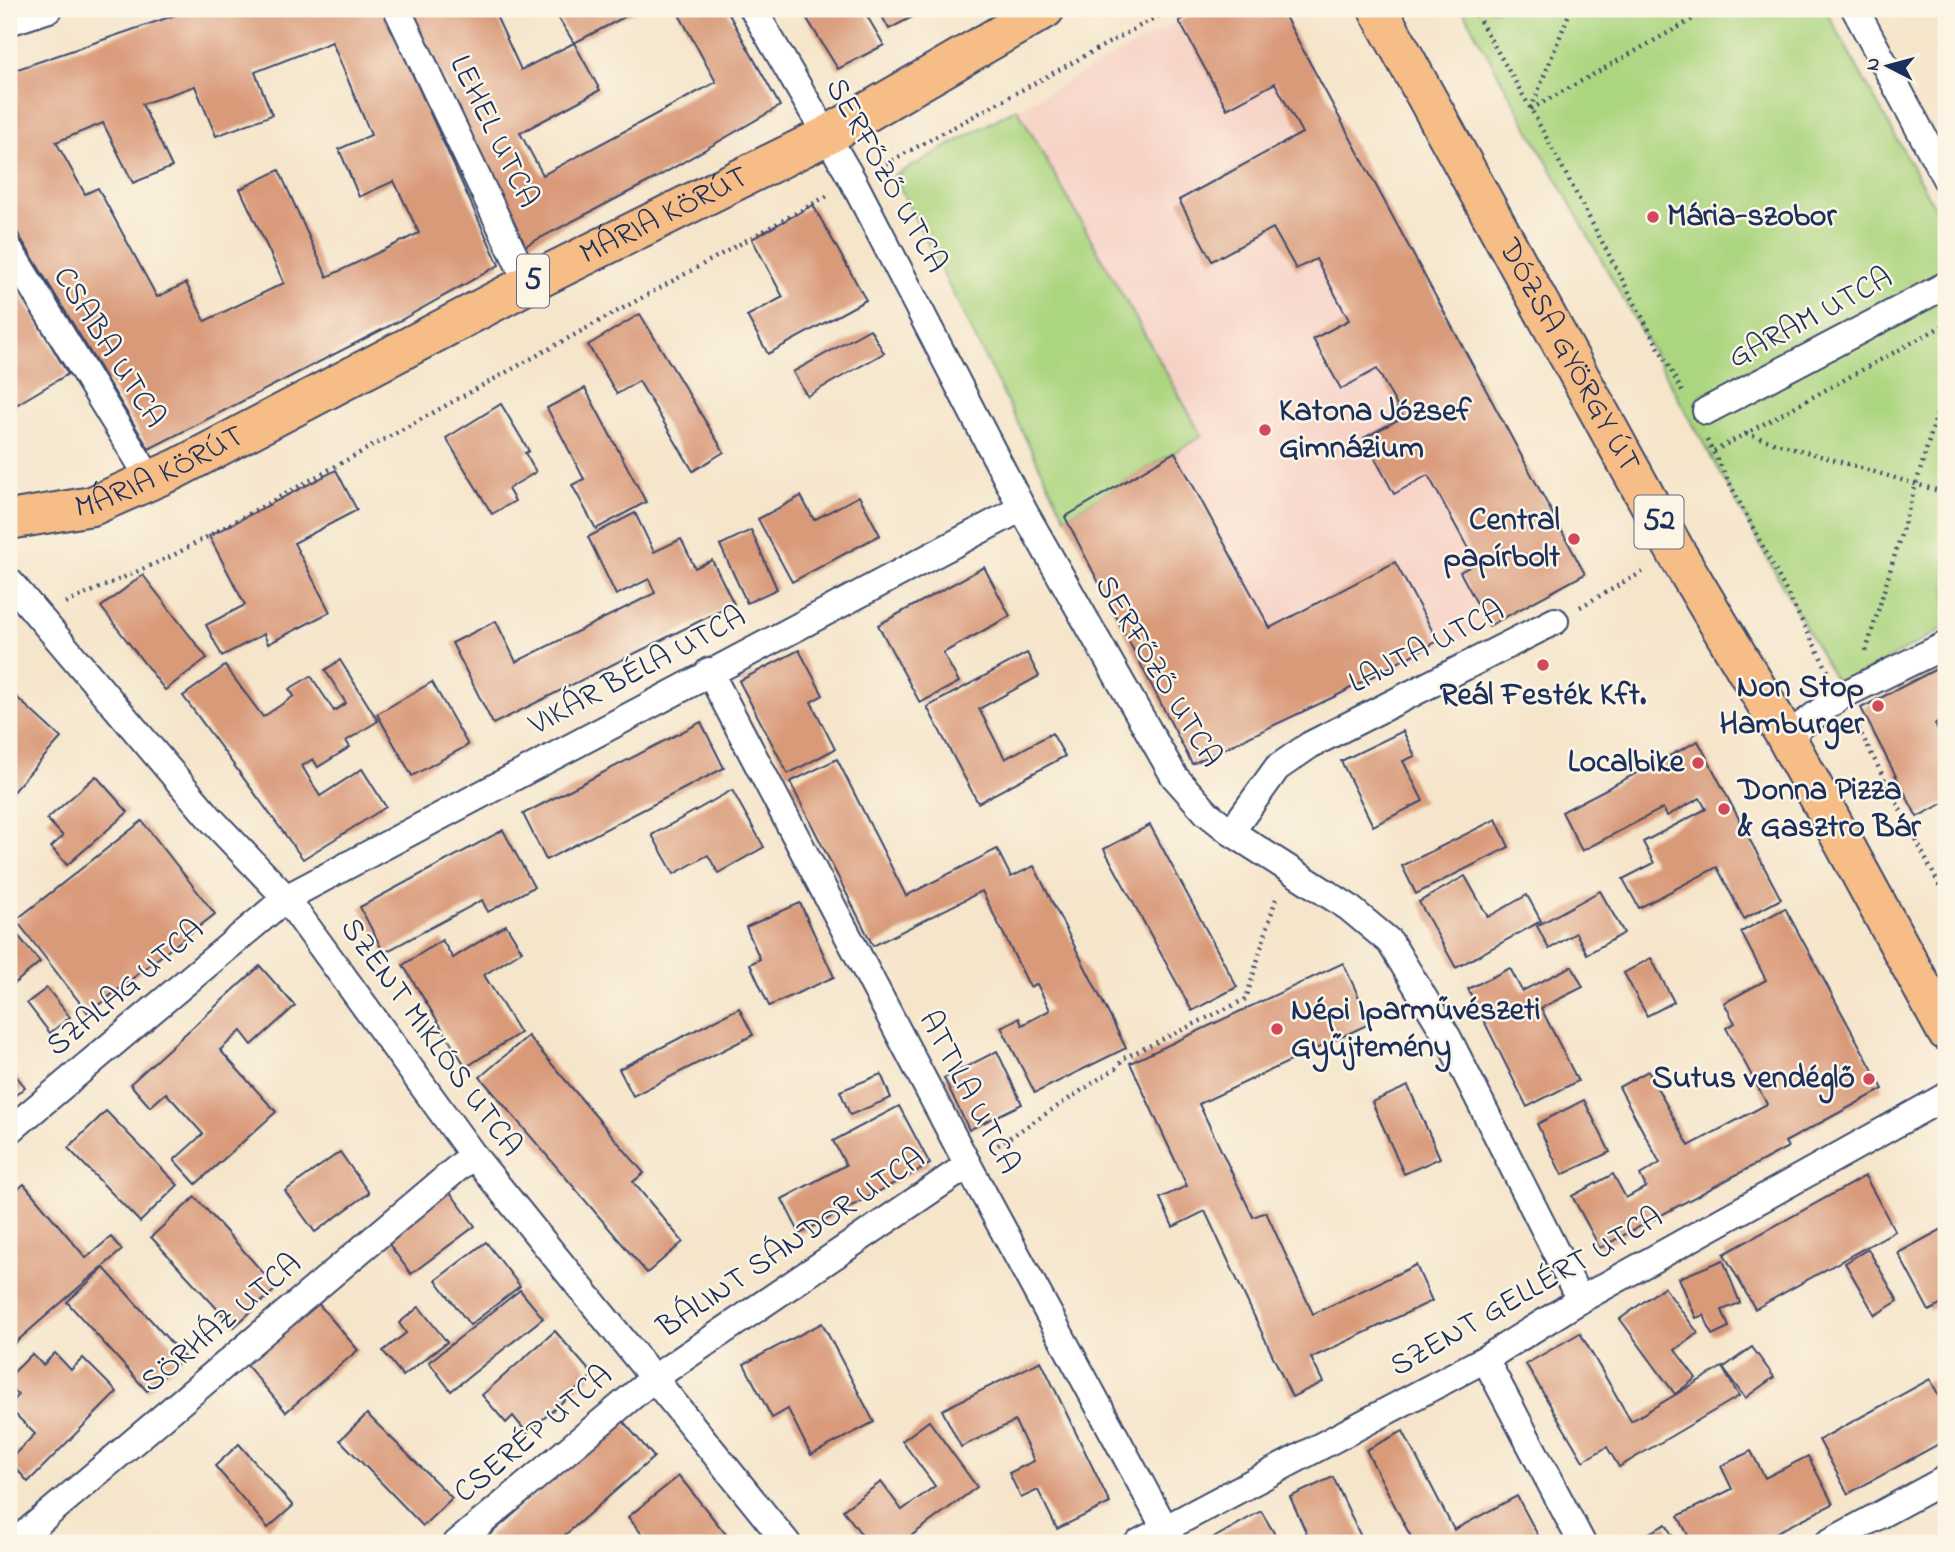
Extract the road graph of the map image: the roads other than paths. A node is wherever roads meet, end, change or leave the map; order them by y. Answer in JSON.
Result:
{"nodes":[{"id":1,"x":49,"y":9,"type":"edge"},
{"id":2,"x":397,"y":9,"type":"edge"},
{"id":3,"x":753,"y":9,"type":"edge"},
{"id":4,"x":1045,"y":9,"type":"edge"},
{"id":5,"x":1378,"y":9,"type":"edge"},
{"id":6,"x":1855,"y":9,"type":"edge"},
{"id":7,"x":9,"y":22,"type":"edge"},
{"id":8,"x":826,"y":136,"type":"junction"},
{"id":9,"x":1946,"y":179,"type":"edge"},
{"id":10,"x":9,"y":249,"type":"edge"},
{"id":11,"x":528,"y":284,"type":"junction"},
{"id":12,"x":1946,"y":285,"type":"edge"},
{"id":13,"x":1698,"y":413,"type":"road end"},
{"id":14,"x":151,"y":481,"type":"junction"},
{"id":15,"x":1022,"y":508,"type":"junction"},
{"id":16,"x":9,"y":520,"type":"edge"},
{"id":17,"x":9,"y":581,"type":"edge"},
{"id":18,"x":1555,"y":621,"type":"road end"},
{"id":19,"x":1946,"y":645,"type":"edge"},
{"id":20,"x":709,"y":671,"type":"junction"},
{"id":21,"x":1786,"y":737,"type":"junction"},
{"id":22,"x":1231,"y":832,"type":"junction"},
{"id":23,"x":286,"y":898,"type":"junction"},
{"id":24,"x":1946,"y":1031,"type":"edge"},
{"id":25,"x":1946,"y":1097,"type":"edge"},
{"id":26,"x":9,"y":1131,"type":"edge"},
{"id":27,"x":472,"y":1155,"type":"junction"},
{"id":28,"x":968,"y":1164,"type":"junction"},
{"id":29,"x":1580,"y":1300,"type":"junction"},
{"id":30,"x":1485,"y":1359,"type":"junction"},
{"id":31,"x":653,"y":1378,"type":"junction"},
{"id":32,"x":1946,"y":1479,"type":"edge"},
{"id":33,"x":1169,"y":1536,"type":"edge"},
{"id":34,"x":14,"y":1543,"type":"edge"},
{"id":35,"x":457,"y":1543,"type":"edge"},
{"id":36,"x":787,"y":1543,"type":"edge"},
{"id":37,"x":1138,"y":1543,"type":"edge"},
{"id":38,"x":1582,"y":1543,"type":"edge"},
{"id":39,"x":1828,"y":1543,"type":"edge"}],
"edges":[{"from":1,"to":7,"type":"street"},
{"from":2,"to":11,"type":"street","name":"LEHEL UTCA"},
{"from":3,"to":8,"type":"street","name":"SERFŐZŐ UTCA"},
{"from":4,"to":8,"type":"main road","name":"MÁRIA KÖRÚT","number":"5"},
{"from":5,"to":21,"type":"main road","name":"DÓZSA GYÖRGY ÚT","number":"52"},
{"from":6,"to":9,"type":"street"},
{"from":8,"to":11,"type":"main road","name":"MÁRIA KÖRÚT","number":"5"},
{"from":8,"to":15,"type":"street","name":"SERFŐZŐ UTCA"},
{"from":10,"to":14,"type":"street","name":"CSABA UTCA"},
{"from":11,"to":14,"type":"main road","name":"MÁRIA KÖRÚT","number":"5"},
{"from":12,"to":13,"type":"street","name":"GARAM UTCA"},
{"from":14,"to":16,"type":"main road","name":"MÁRIA KÖRÚT","number":"5"},
{"from":15,"to":20,"type":"street","name":"VIKÁR BÉLA UTCA"},
{"from":15,"to":22,"type":"street","name":"SERFŐZŐ UTCA"},
{"from":17,"to":23,"type":"street","name":"SZENT MIKLÓS UTCA"},
{"from":18,"to":22,"type":"street","name":"LAJTA UTCA"},
{"from":19,"to":21,"type":"street"},
{"from":20,"to":23,"type":"street","name":"VIKÁR BÉLA UTCA"},
{"from":20,"to":28,"type":"street","name":"ATTILA UTCA"},
{"from":21,"to":24,"type":"main road","name":"DÓZSA GYÖRGY ÚT","number":"52"},
{"from":22,"to":29,"type":"street","name":"SERFŐZŐ UTCA"},
{"from":23,"to":26,"type":"street","name":"SZALAG UTCA"},
{"from":23,"to":27,"type":"street","name":"SZENT MIKLÓS UTCA"},
{"from":25,"to":29,"type":"street","name":"SZENT GELLÉRT UTCA"},
{"from":27,"to":31,"type":"street","name":"SZENT MIKLÓS UTCA"},
{"from":27,"to":34,"type":"street","name":"SÖRHÁZ UTCA"},
{"from":28,"to":31,"type":"street","name":"BÁLINT SÁNDOR UTCA"},
{"from":28,"to":33,"type":"street","name":"ATTILA UTCA"},
{"from":29,"to":30,"type":"street","name":"SZENT GELLÉRT UTCA"},
{"from":30,"to":33,"type":"street","name":"SZENT GELLÉRT UTCA"},
{"from":30,"to":38,"type":"street"},
{"from":31,"to":35,"type":"street","name":"CSERÉP UTCA"},
{"from":31,"to":36,"type":"street","name":"SZENT MIKLÓS UTCA"},
{"from":32,"to":39,"type":"street"},
{"from":33,"to":37,"type":"street","name":"SZENT GELLÉRT UTCA"}]}
